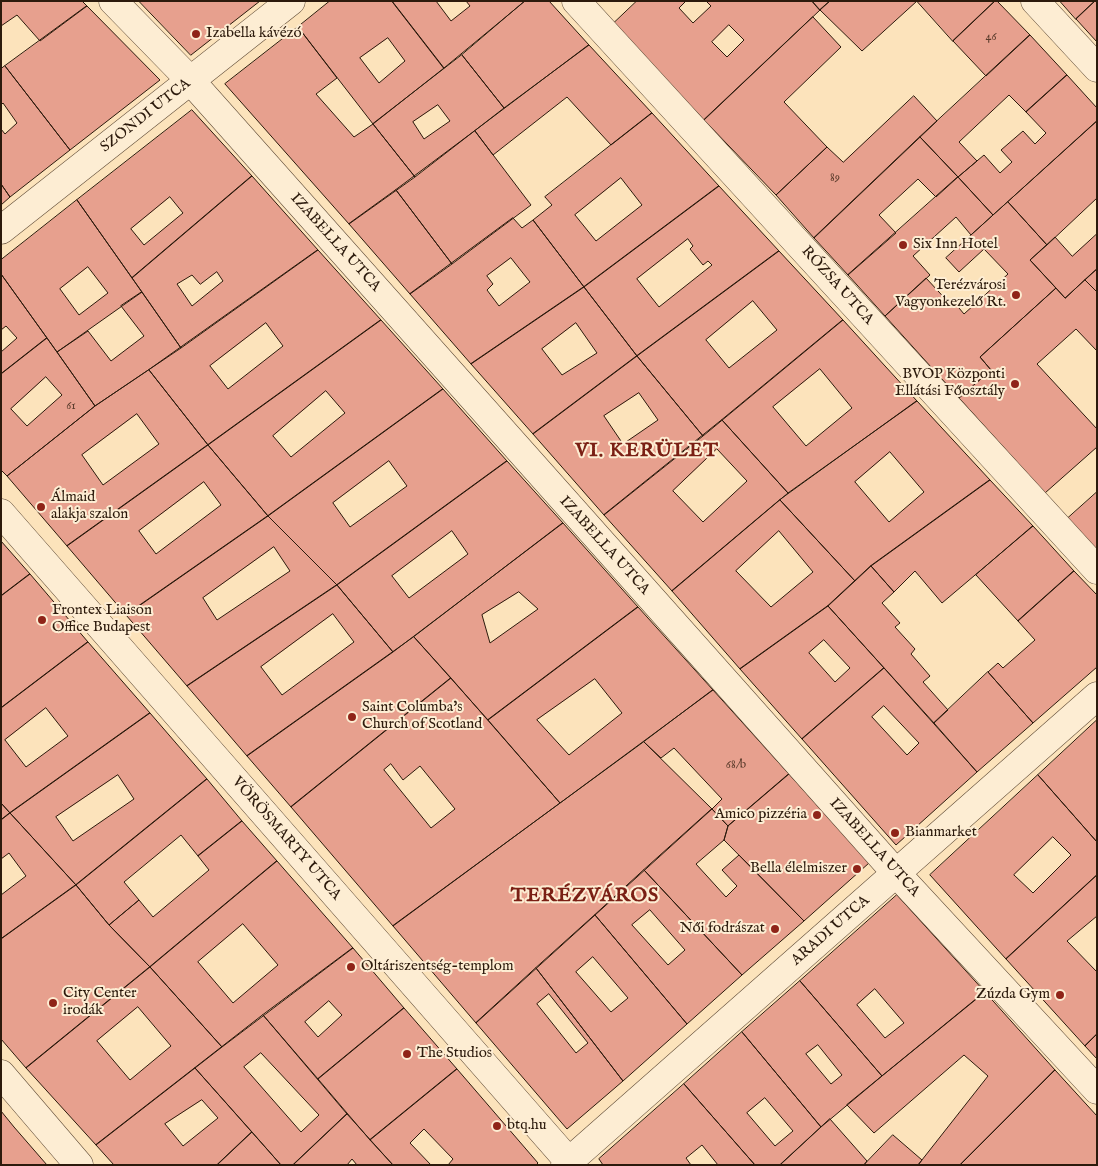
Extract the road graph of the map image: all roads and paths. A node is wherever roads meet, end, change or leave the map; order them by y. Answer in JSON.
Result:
{"nodes":[{"id":1,"x":113,"y":1,"type":"edge"},
{"id":2,"x":291,"y":1,"type":"edge"},
{"id":3,"x":576,"y":1,"type":"edge"},
{"id":4,"x":1035,"y":1,"type":"edge"},
{"id":5,"x":1097,"y":68,"type":"edge"},
{"id":6,"x":190,"y":80,"type":"junction"},
{"id":7,"x":1,"y":230,"type":"edge"},
{"id":8,"x":1,"y":512,"type":"edge"},
{"id":9,"x":1097,"y":570,"type":"edge"},
{"id":10,"x":1097,"y":696,"type":"edge"},
{"id":11,"x":896,"y":873,"type":"junction"},
{"id":12,"x":1,"y":1074,"type":"edge"},
{"id":13,"x":1097,"y":1090,"type":"edge"},
{"id":14,"x":569,"y":1164,"type":"edge"},
{"id":15,"x":78,"y":1165,"type":"edge"}],
"edges":[{"from":1,"to":6,"type":"street","name":"IZABELLA UTCA"},
{"from":2,"to":6,"type":"street","name":"SZONDI UTCA"},
{"from":3,"to":9,"type":"street","name":"RÓZSA UTCA"},
{"from":4,"to":5,"type":"street"},
{"from":6,"to":7,"type":"street","name":"SZONDI UTCA"},
{"from":6,"to":11,"type":"street","name":"IZABELLA UTCA"},
{"from":8,"to":14,"type":"street","name":"VÖRÖSMARTY UTCA"},
{"from":10,"to":11,"type":"street","name":"ARADI UTCA"},
{"from":11,"to":13,"type":"street","name":"IZABELLA UTCA"},
{"from":11,"to":14,"type":"street","name":"ARADI UTCA"},
{"from":12,"to":15,"type":"street"}]}
